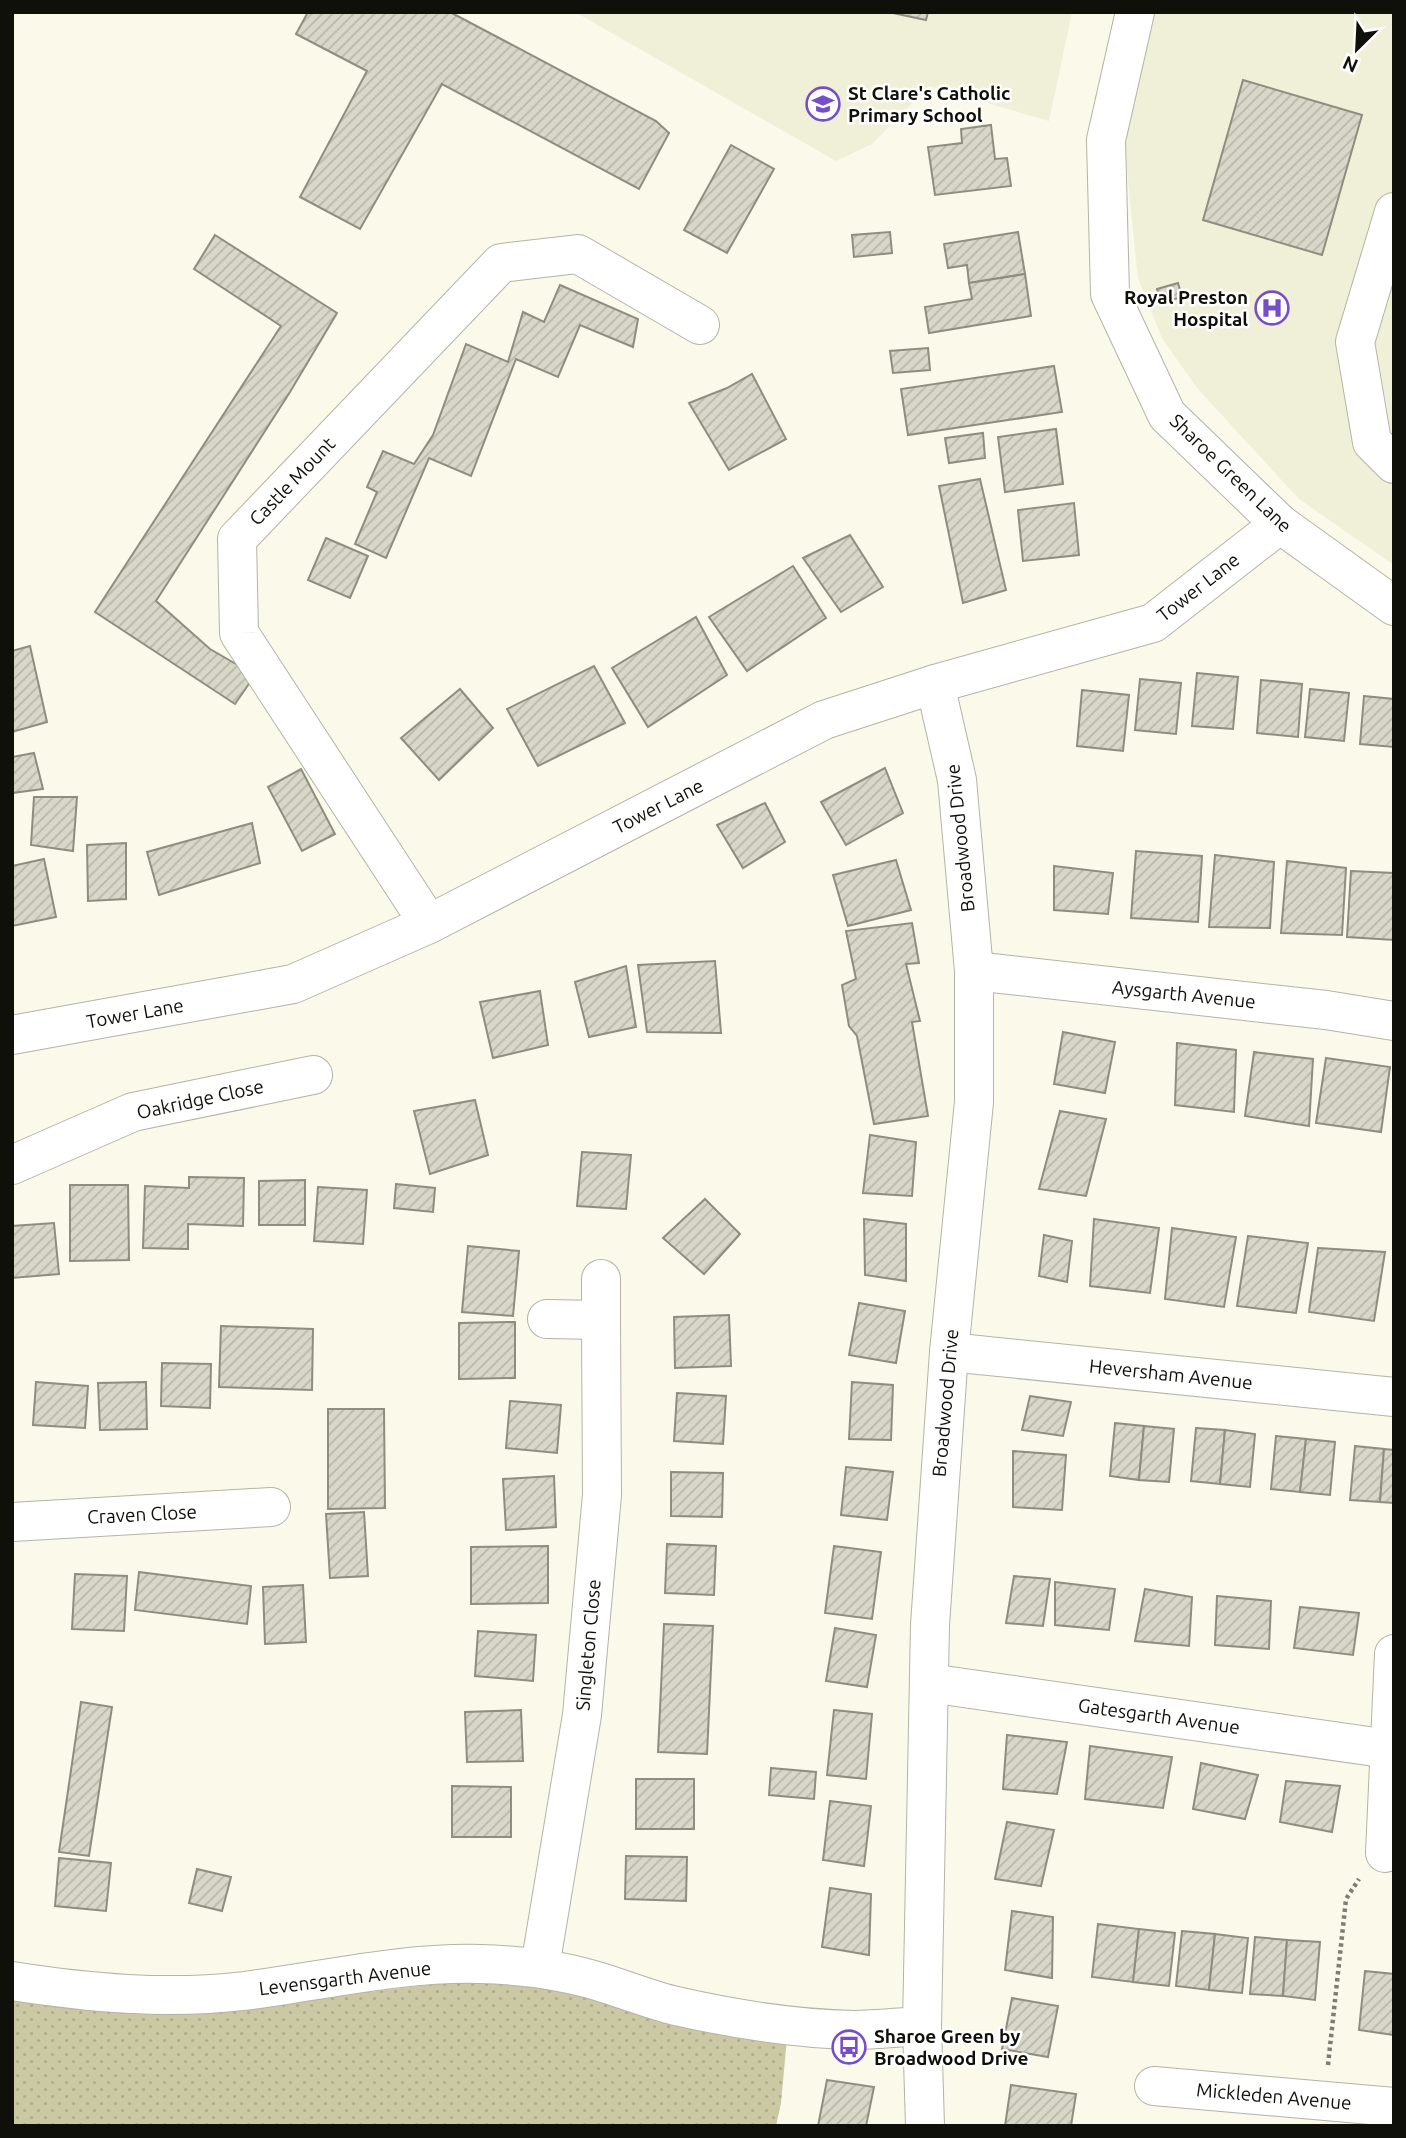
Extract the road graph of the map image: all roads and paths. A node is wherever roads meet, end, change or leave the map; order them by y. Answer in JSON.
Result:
{"nodes":[{"id":1,"x":1135,"y":12,"type":"edge"},
{"id":2,"x":1394,"y":212,"type":"edge"},
{"id":3,"x":1388,"y":256,"type":"edge"},
{"id":4,"x":700,"y":325,"type":"dead end"},
{"id":5,"x":1394,"y":464,"type":"edge"},
{"id":6,"x":1280,"y":524,"type":"junction"},
{"id":7,"x":1394,"y":606,"type":"edge"},
{"id":8,"x":936,"y":684,"type":"junction"},
{"id":9,"x":429,"y":924,"type":"junction"},
{"id":10,"x":974,"y":971,"type":"junction"},
{"id":11,"x":1394,"y":1021,"type":"edge"},
{"id":12,"x":12,"y":1034,"type":"edge"},
{"id":13,"x":313,"y":1076,"type":"dead end"},
{"id":14,"x":12,"y":1165,"type":"edge"},
{"id":15,"x":601,"y":1279,"type":"dead end"},
{"id":16,"x":547,"y":1319,"type":"dead end"},
{"id":17,"x":601,"y":1320,"type":"junction"},
{"id":18,"x":949,"y":1352,"type":"junction"},
{"id":19,"x":1394,"y":1397,"type":"edge"},
{"id":20,"x":271,"y":1507,"type":"dead end"},
{"id":21,"x":12,"y":1522,"type":"edge"},
{"id":22,"x":1394,"y":1654,"type":"edge"},
{"id":23,"x":929,"y":1683,"type":"junction"},
{"id":24,"x":1389,"y":1749,"type":"junction"},
{"id":25,"x":1385,"y":1853,"type":"joint"},
{"id":26,"x":540,"y":1967,"type":"junction"},
{"id":27,"x":12,"y":1981,"type":"edge"},
{"id":28,"x":922,"y":2026,"type":"junction"},
{"id":29,"x":1154,"y":2086,"type":"dead end"},
{"id":30,"x":1325,"y":2101,"type":"junction"},
{"id":31,"x":1394,"y":2107,"type":"edge"},
{"id":32,"x":925,"y":2126,"type":"edge"}],
"edges":[{"from":1,"to":6,"type":"street","name":"Sharoe Green Lane"},
{"from":2,"to":3,"type":"street"},
{"from":3,"to":5,"type":"street"},
{"from":4,"to":9,"type":"street","name":"Castle Mount"},
{"from":6,"to":7,"type":"street","name":"Sharoe Green Lane"},
{"from":6,"to":8,"type":"street","name":"Tower Lane"},
{"from":8,"to":9,"type":"street","name":"Tower Lane"},
{"from":8,"to":10,"type":"street","name":"Broadwood Drive"},
{"from":9,"to":12,"type":"street","name":"Tower Lane"},
{"from":10,"to":11,"type":"street","name":"Aysgarth Avenue"},
{"from":10,"to":18,"type":"street","name":"Broadwood Drive"},
{"from":13,"to":14,"type":"street","name":"Oakridge Close"},
{"from":15,"to":17,"type":"street","name":"Singleton Close"},
{"from":16,"to":17,"type":"street"},
{"from":17,"to":26,"type":"street","name":"Singleton Close"},
{"from":18,"to":19,"type":"street","name":"Heversham Avenue"},
{"from":18,"to":23,"type":"street","name":"Broadwood Drive"},
{"from":20,"to":21,"type":"street","name":"Craven Close"},
{"from":22,"to":24,"type":"street"},
{"from":23,"to":24,"type":"street","name":"Gatesgarth Avenue"},
{"from":23,"to":28,"type":"street","name":"Broadwood Drive"},
{"from":24,"to":25,"type":"street"},
{"from":25,"to":30,"type":"path"},
{"from":26,"to":27,"type":"street","name":"Levensgarth Avenue"},
{"from":26,"to":28,"type":"street","name":"Levensgarth Avenue"},
{"from":28,"to":32,"type":"street","name":"Broadwood Drive"},
{"from":29,"to":30,"type":"street","name":"Mickleden Avenue"},
{"from":30,"to":31,"type":"street","name":"Mickleden Avenue"}]}
